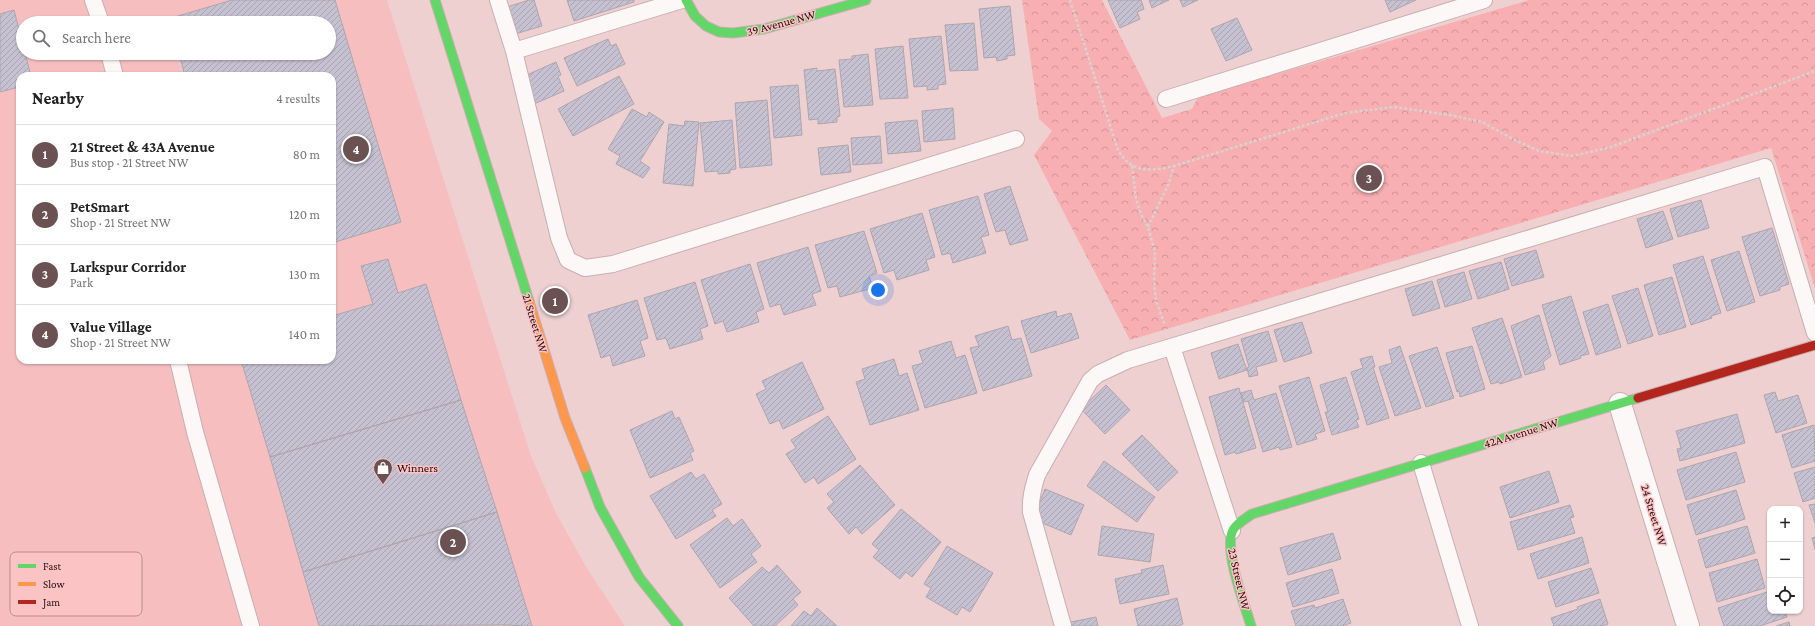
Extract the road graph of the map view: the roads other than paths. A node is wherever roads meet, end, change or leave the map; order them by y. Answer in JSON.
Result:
{"nodes":[{"id":1,"x":93,"y":0,"type":"edge"},
{"id":2,"x":435,"y":0,"type":"edge"},
{"id":3,"x":498,"y":0,"type":"edge"},
{"id":4,"x":682,"y":0,"type":"edge"},
{"id":5,"x":686,"y":0,"type":"edge"},
{"id":6,"x":866,"y":0,"type":"edge"},
{"id":7,"x":1484,"y":0,"type":"edge"},
{"id":8,"x":99,"y":16,"type":"edge"},
{"id":9,"x":514,"y":51,"type":"junction"},
{"id":10,"x":111,"y":60,"type":"edge"},
{"id":11,"x":114,"y":72,"type":"edge"},
{"id":12,"x":1166,"y":99,"type":"dead end"},
{"id":13,"x":1016,"y":140,"type":"dead end"},
{"id":14,"x":1815,"y":334,"type":"edge"},
{"id":15,"x":1815,"y":344,"type":"edge"},
{"id":16,"x":1172,"y":347,"type":"junction"},
{"id":17,"x":179,"y":364,"type":"edge"},
{"id":18,"x":1620,"y":404,"type":"junction"},
{"id":19,"x":1421,"y":463,"type":"junction"},
{"id":20,"x":1232,"y":532,"type":"junction"},
{"id":21,"x":251,"y":626,"type":"edge"},
{"id":22,"x":678,"y":626,"type":"edge"},
{"id":23,"x":1062,"y":626,"type":"edge"},
{"id":24,"x":1251,"y":626,"type":"edge"},
{"id":25,"x":1470,"y":626,"type":"edge"},
{"id":26,"x":1688,"y":626,"type":"edge"}],
"edges":[{"from":1,"to":8,"type":"lane"},
{"from":2,"to":22,"type":"street","name":"21 Street NW"},
{"from":3,"to":9,"type":"lane"},
{"from":4,"to":9,"type":"lane"},
{"from":5,"to":6,"type":"street","name":"39 Avenue NW"},
{"from":7,"to":12,"type":"lane"},
{"from":9,"to":13,"type":"lane"},
{"from":10,"to":11,"type":"lane"},
{"from":14,"to":16,"type":"lane"},
{"from":15,"to":18,"type":"street","name":"42A Avenue NW"},
{"from":16,"to":20,"type":"lane"},
{"from":16,"to":23,"type":"lane"},
{"from":17,"to":21,"type":"lane"},
{"from":18,"to":19,"type":"street","name":"42A Avenue NW"},
{"from":18,"to":26,"type":"street","name":"24 Street NW"},
{"from":19,"to":20,"type":"street","name":"42A Avenue NW"},
{"from":19,"to":25,"type":"lane"},
{"from":20,"to":24,"type":"street","name":"23 Street NW"}]}
